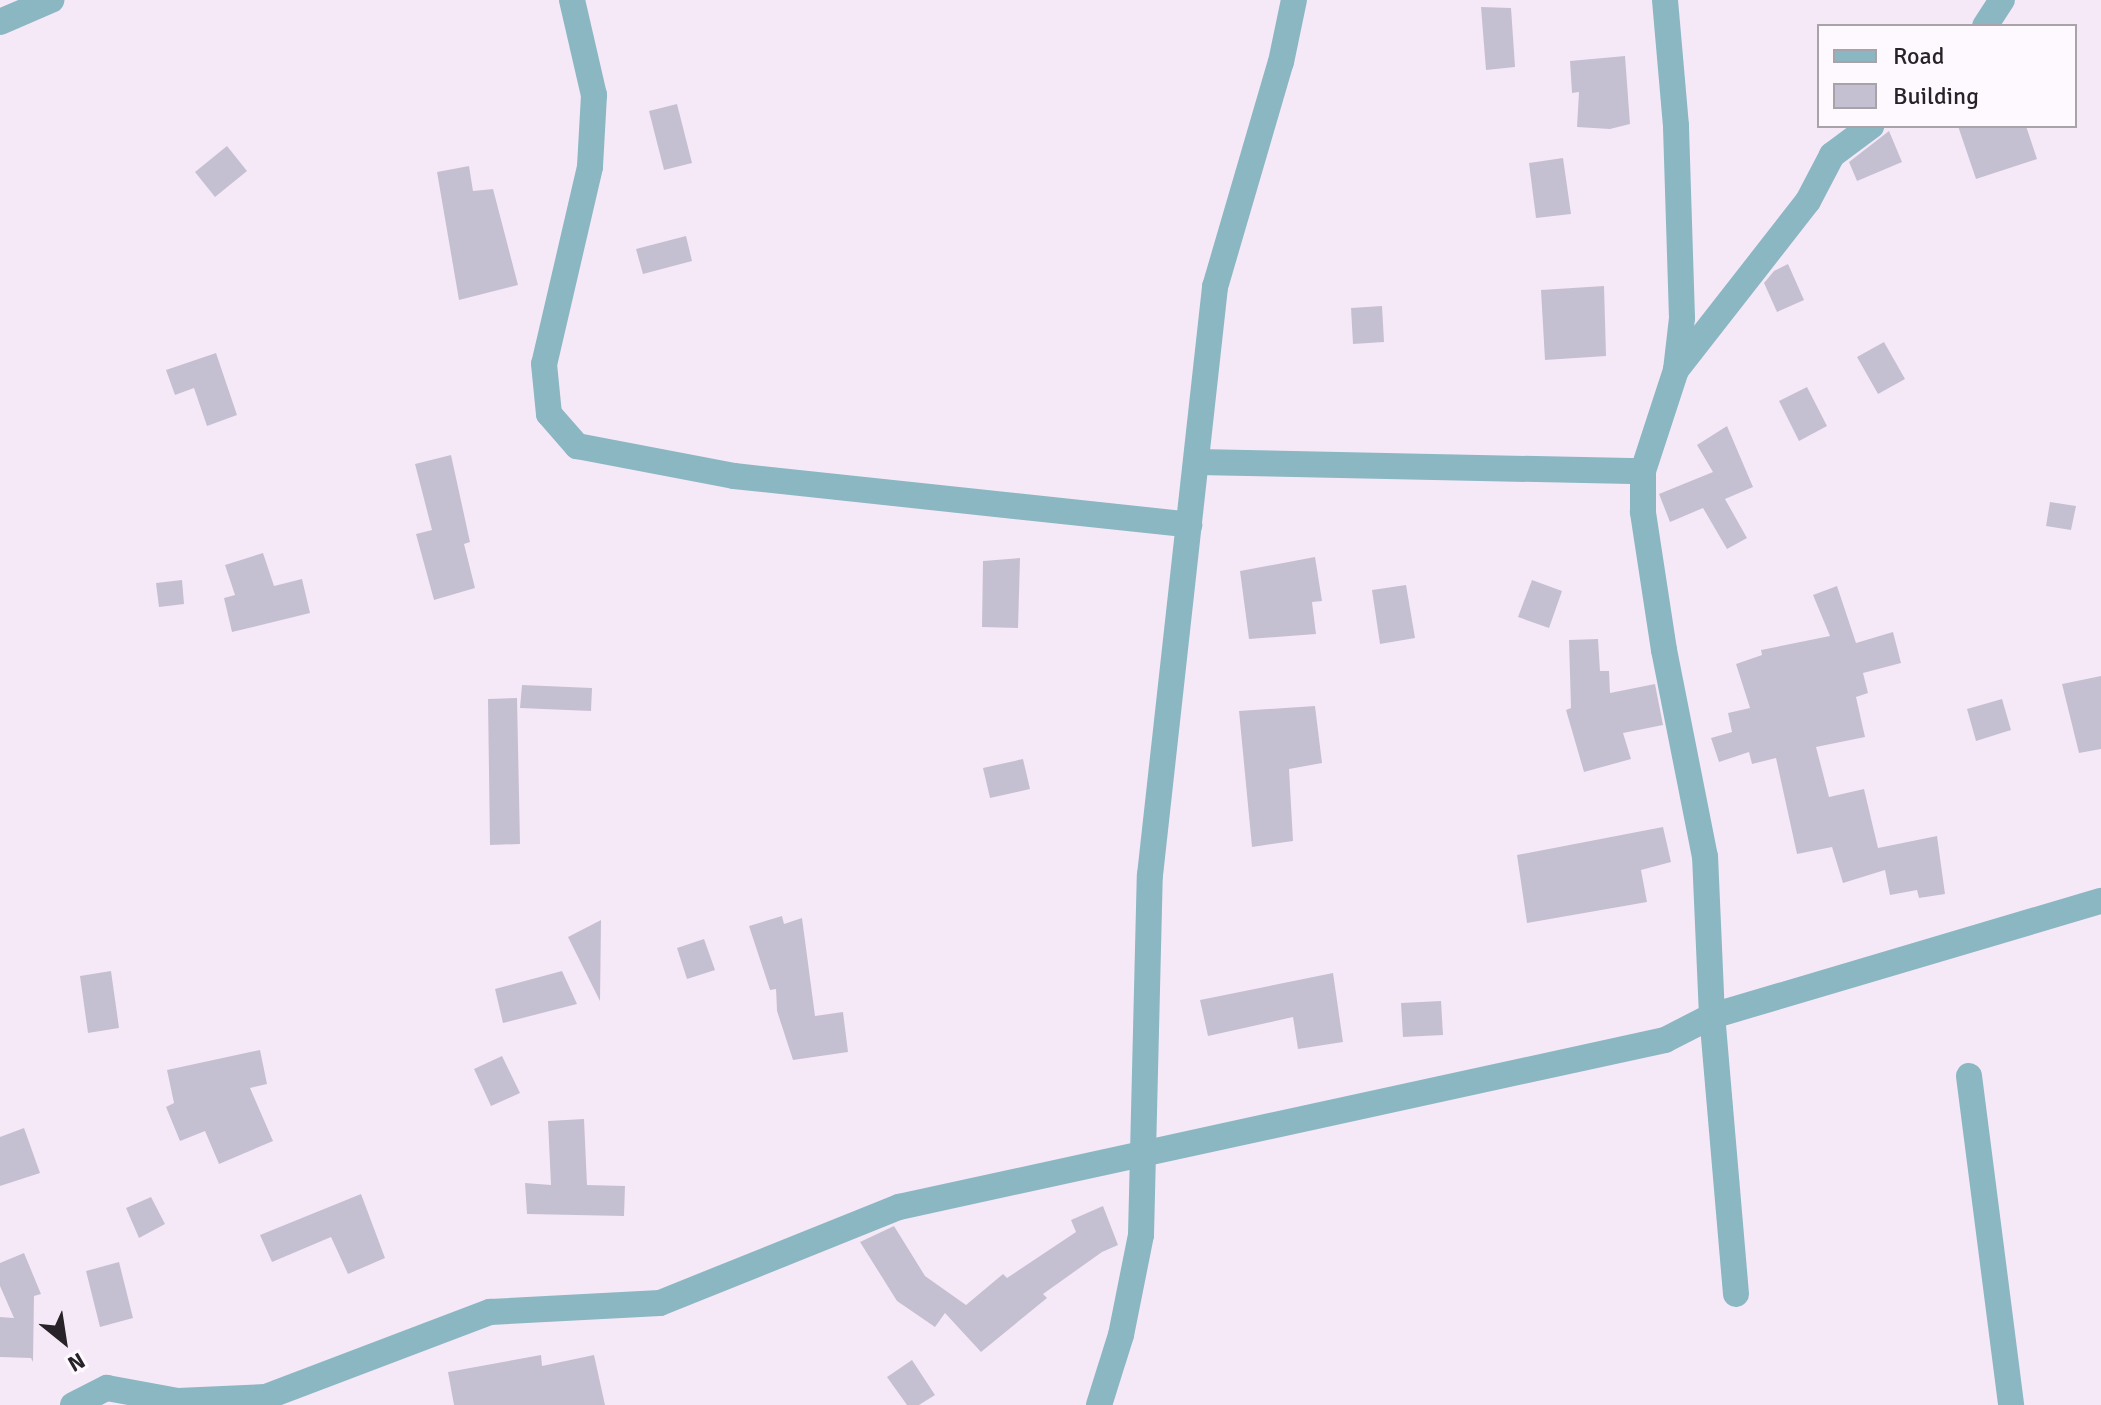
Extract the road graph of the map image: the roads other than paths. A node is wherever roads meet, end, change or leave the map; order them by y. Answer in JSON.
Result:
{"nodes":[{"id":1,"x":51,"y":0,"type":"edge"},
{"id":2,"x":572,"y":0,"type":"edge"},
{"id":3,"x":1294,"y":0,"type":"edge"},
{"id":4,"x":1665,"y":0,"type":"edge"},
{"id":5,"x":2002,"y":0,"type":"edge"},
{"id":6,"x":0,"y":22,"type":"edge"},
{"id":7,"x":1986,"y":24,"type":"edge"},
{"id":8,"x":1868,"y":128,"type":"edge"},
{"id":9,"x":1676,"y":370,"type":"junction"},
{"id":10,"x":1197,"y":462,"type":"junction"},
{"id":11,"x":1643,"y":471,"type":"junction"},
{"id":12,"x":1189,"y":525,"type":"junction"},
{"id":13,"x":2101,"y":901,"type":"edge"},
{"id":14,"x":1712,"y":1016,"type":"junction"},
{"id":15,"x":1969,"y":1076,"type":"dead end"},
{"id":16,"x":1143,"y":1154,"type":"junction"},
{"id":17,"x":1736,"y":1294,"type":"dead end"},
{"id":18,"x":73,"y":1405,"type":"edge"},
{"id":19,"x":1099,"y":1405,"type":"edge"},
{"id":20,"x":2011,"y":1405,"type":"edge"}],
"edges":[{"from":1,"to":6,"type":"street"},
{"from":2,"to":12,"type":"street"},
{"from":3,"to":10,"type":"street"},
{"from":4,"to":9,"type":"street"},
{"from":5,"to":7,"type":"street"},
{"from":8,"to":9,"type":"street"},
{"from":9,"to":11,"type":"street"},
{"from":10,"to":11,"type":"street"},
{"from":10,"to":12,"type":"street"},
{"from":11,"to":14,"type":"street"},
{"from":12,"to":16,"type":"street"},
{"from":13,"to":14,"type":"street"},
{"from":14,"to":16,"type":"street"},
{"from":14,"to":17,"type":"street"},
{"from":15,"to":20,"type":"street"},
{"from":16,"to":18,"type":"street"},
{"from":16,"to":19,"type":"street"}]}
